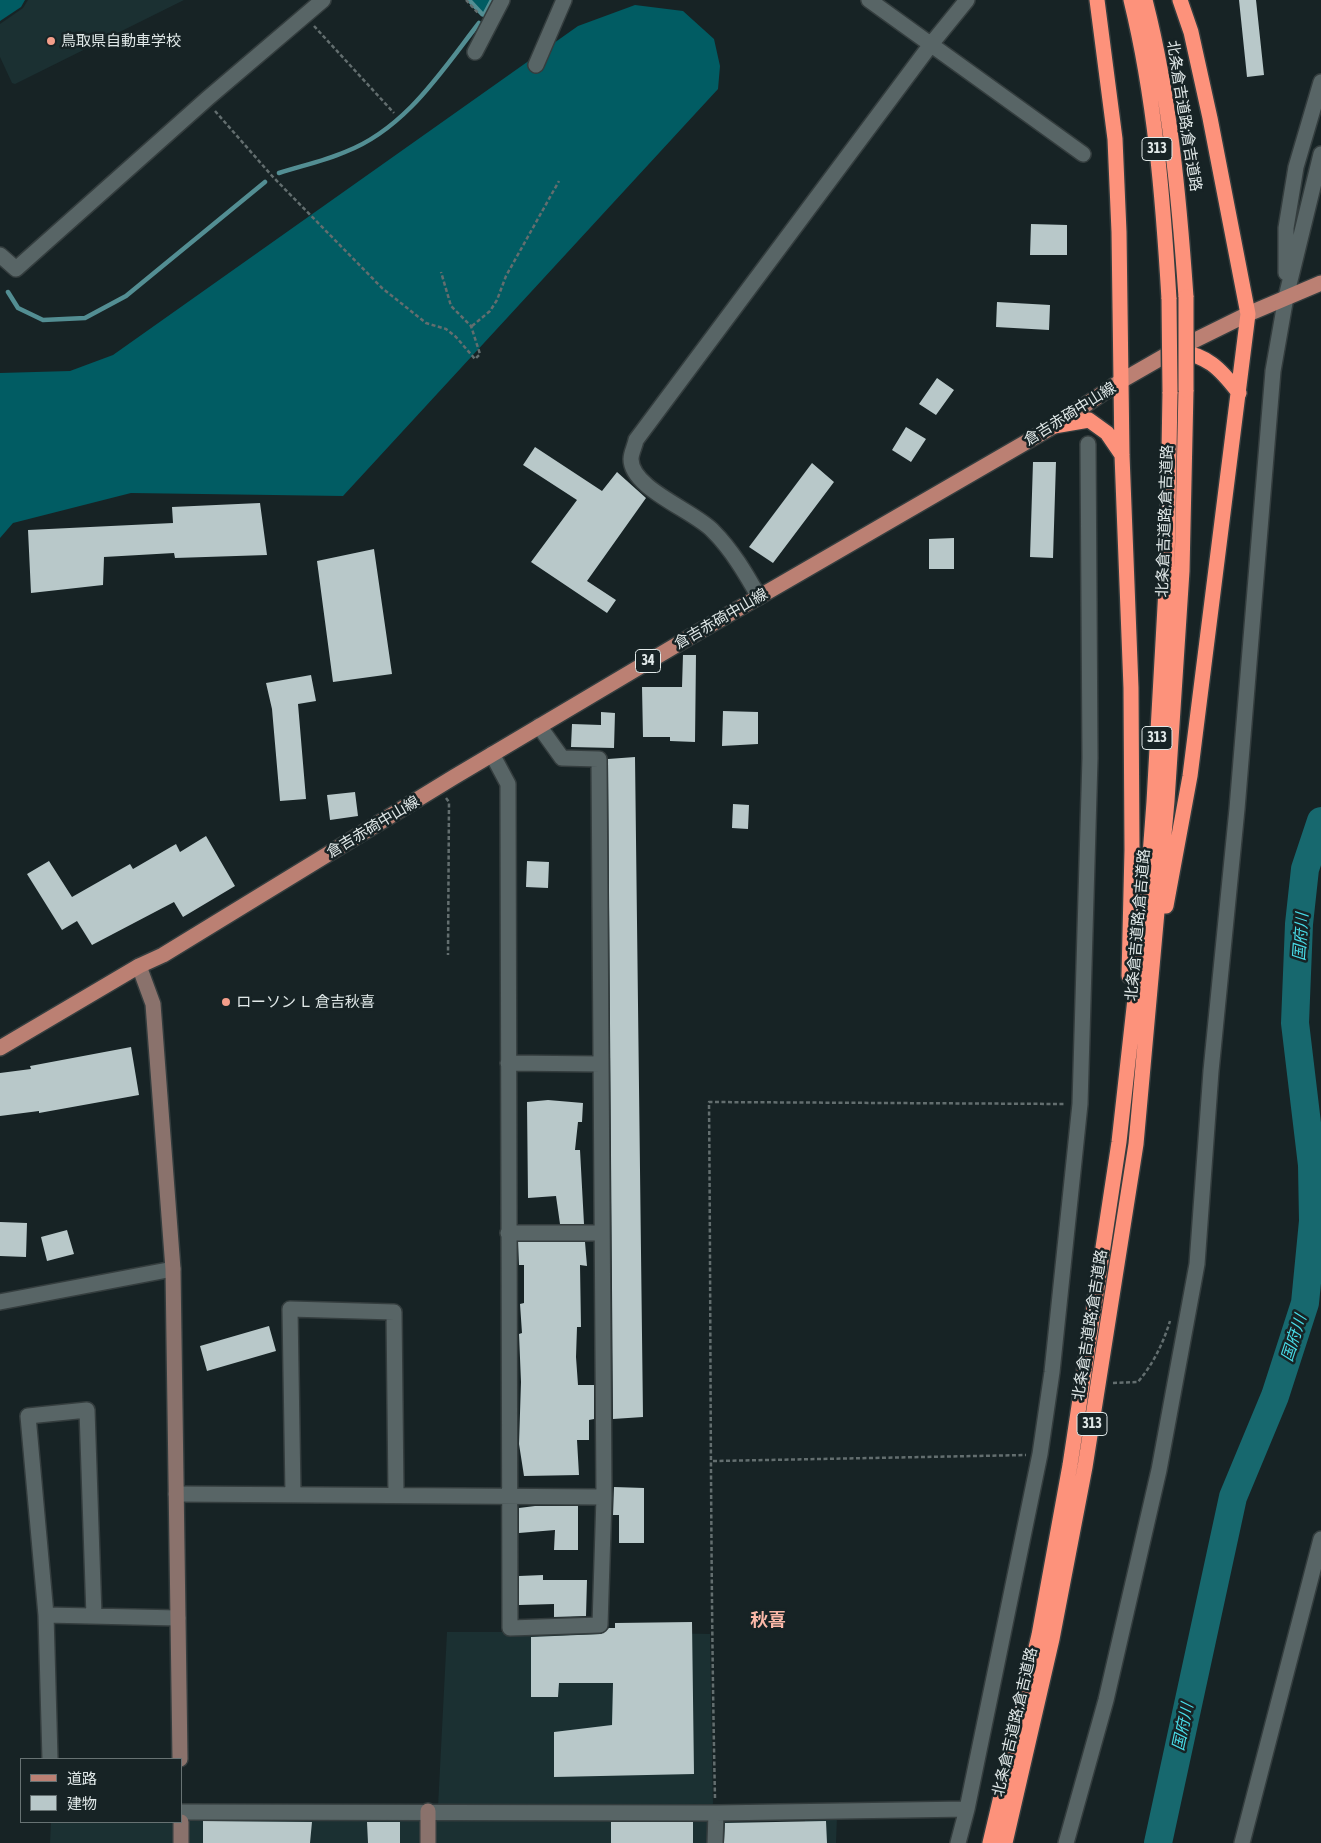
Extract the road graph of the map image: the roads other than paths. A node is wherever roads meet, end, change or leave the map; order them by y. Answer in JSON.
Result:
{"nodes":[{"id":1,"x":323,"y":0,"type":"edge"},
{"id":2,"x":502,"y":0,"type":"edge"},
{"id":3,"x":564,"y":0,"type":"edge"},
{"id":4,"x":869,"y":0,"type":"edge"},
{"id":5,"x":967,"y":0,"type":"edge"},
{"id":6,"x":1097,"y":0,"type":"edge"},
{"id":7,"x":1131,"y":0,"type":"edge"},
{"id":8,"x":1146,"y":0,"type":"edge"},
{"id":9,"x":1180,"y":0,"type":"edge"},
{"id":10,"x":932,"y":43,"type":"junction"},
{"id":11,"x":475,"y":52,"type":"dead end"},
{"id":12,"x":536,"y":65,"type":"dead end"},
{"id":13,"x":1321,"y":82,"type":"edge"},
{"id":14,"x":1084,"y":154,"type":"dead end"},
{"id":15,"x":1321,"y":154,"type":"edge"},
{"id":16,"x":0,"y":255,"type":"edge"},
{"id":17,"x":1321,"y":283,"type":"edge"},
{"id":18,"x":1286,"y":297,"type":"junction"},
{"id":19,"x":1248,"y":314,"type":"junction"},
{"id":20,"x":1175,"y":350,"type":"junction"},
{"id":21,"x":1121,"y":382,"type":"junction"},
{"id":22,"x":1238,"y":394,"type":"junction"},
{"id":23,"x":1054,"y":426,"type":"junction"},
{"id":24,"x":1088,"y":444,"type":"dead end"},
{"id":25,"x":1122,"y":455,"type":"junction"},
{"id":26,"x":759,"y":597,"type":"junction"},
{"id":27,"x":539,"y":726,"type":"junction"},
{"id":28,"x":492,"y":754,"type":"junction"},
{"id":29,"x":139,"y":966,"type":"junction"},
{"id":30,"x":1149,"y":1001,"type":"junction"},
{"id":31,"x":0,"y":1048,"type":"edge"},
{"id":32,"x":508,"y":1063,"type":"junction"},
{"id":33,"x":601,"y":1064,"type":"junction"},
{"id":34,"x":1126,"y":1082,"type":"junction"},
{"id":35,"x":508,"y":1233,"type":"junction"},
{"id":36,"x":602,"y":1233,"type":"junction"},
{"id":37,"x":173,"y":1269,"type":"junction"},
{"id":38,"x":0,"y":1302,"type":"edge"},
{"id":39,"x":176,"y":1494,"type":"junction"},
{"id":40,"x":293,"y":1494,"type":"junction"},
{"id":41,"x":396,"y":1495,"type":"junction"},
{"id":42,"x":509,"y":1496,"type":"junction"},
{"id":43,"x":604,"y":1497,"type":"junction"},
{"id":44,"x":1321,"y":1539,"type":"edge"},
{"id":45,"x":46,"y":1615,"type":"junction"},
{"id":46,"x":94,"y":1616,"type":"junction"},
{"id":47,"x":178,"y":1618,"type":"junction"},
{"id":48,"x":50,"y":1758,"type":"edge"},
{"id":49,"x":180,"y":1758,"type":"edge"},
{"id":50,"x":967,"y":1809,"type":"junction"},
{"id":51,"x":428,"y":1811,"type":"junction"},
{"id":52,"x":182,"y":1812,"type":"edge"},
{"id":53,"x":716,"y":1813,"type":"junction"},
{"id":54,"x":181,"y":1823,"type":"edge"},
{"id":55,"x":181,"y":1843,"type":"edge"},
{"id":56,"x":428,"y":1843,"type":"edge"},
{"id":57,"x":716,"y":1843,"type":"edge"},
{"id":58,"x":958,"y":1843,"type":"edge"},
{"id":59,"x":990,"y":1843,"type":"edge"},
{"id":60,"x":1005,"y":1843,"type":"edge"},
{"id":61,"x":1066,"y":1843,"type":"edge"},
{"id":62,"x":1242,"y":1843,"type":"edge"}],
"edges":[{"from":1,"to":16,"type":"street"},
{"from":2,"to":11,"type":"street"},
{"from":3,"to":12,"type":"street"},
{"from":4,"to":10,"type":"street"},
{"from":5,"to":10,"type":"street"},
{"from":6,"to":21,"type":"highway"},
{"from":7,"to":34,"type":"highway","name":"北条倉吉道路;倉吉道路","number":"313","bridge":true},
{"from":8,"to":30,"type":"highway","name":"北条倉吉道路;倉吉道路","number":"313","bridge":true},
{"from":9,"to":19,"type":"highway"},
{"from":10,"to":14,"type":"street"},
{"from":10,"to":26,"type":"street"},
{"from":13,"to":18,"type":"street"},
{"from":15,"to":18,"type":"street"},
{"from":17,"to":18,"type":"main road","name":"倉吉赤碕中山線","number":"34"},
{"from":18,"to":19,"type":"main road","name":"倉吉赤碕中山線","number":"34"},
{"from":18,"to":61,"type":"street"},
{"from":19,"to":20,"type":"main road","name":"倉吉赤碕中山線","number":"34"},
{"from":19,"to":22,"type":"highway"},
{"from":20,"to":21,"type":"main road","name":"倉吉赤碕中山線","number":"34"},
{"from":20,"to":22,"type":"highway"},
{"from":21,"to":23,"type":"main road","name":"倉吉赤碕中山線","number":"34"},
{"from":21,"to":25,"type":"highway"},
{"from":22,"to":30,"type":"highway"},
{"from":23,"to":25,"type":"highway"},
{"from":23,"to":26,"type":"main road","name":"倉吉赤碕中山線","number":"34"},
{"from":24,"to":50,"type":"street"},
{"from":25,"to":34,"type":"highway"},
{"from":26,"to":27,"type":"main road","name":"倉吉赤碕中山線","number":"34"},
{"from":27,"to":28,"type":"main road","name":"倉吉赤碕中山線","number":"34"},
{"from":27,"to":33,"type":"street"},
{"from":28,"to":29,"type":"main road","name":"倉吉赤碕中山線","number":"34"},
{"from":28,"to":32,"type":"street"},
{"from":29,"to":31,"type":"main road","name":"倉吉赤碕中山線","number":"34"},
{"from":29,"to":37,"type":"street"},
{"from":30,"to":60,"type":"highway","name":"北条倉吉道路;倉吉道路","number":"313"},
{"from":32,"to":33,"type":"street"},
{"from":32,"to":35,"type":"street"},
{"from":33,"to":36,"type":"street"},
{"from":34,"to":59,"type":"highway","name":"北条倉吉道路;倉吉道路","number":"313"},
{"from":35,"to":36,"type":"street"},
{"from":35,"to":42,"type":"street"},
{"from":36,"to":43,"type":"street"},
{"from":37,"to":38,"type":"street"},
{"from":37,"to":39,"type":"street"},
{"from":39,"to":40,"type":"street"},
{"from":39,"to":47,"type":"street"},
{"from":40,"to":41,"type":"street"},
{"from":40,"to":41,"type":"street"},
{"from":41,"to":42,"type":"street"},
{"from":42,"to":43,"type":"street"},
{"from":42,"to":43,"type":"street"},
{"from":44,"to":62,"type":"street"},
{"from":45,"to":46,"type":"street"},
{"from":45,"to":46,"type":"street"},
{"from":45,"to":48,"type":"street"},
{"from":46,"to":47,"type":"street"},
{"from":47,"to":49,"type":"street"},
{"from":50,"to":53,"type":"street"},
{"from":50,"to":58,"type":"street"},
{"from":51,"to":52,"type":"street"},
{"from":51,"to":53,"type":"street"},
{"from":51,"to":56,"type":"street"},
{"from":53,"to":57,"type":"street"},
{"from":54,"to":55,"type":"street"}]}
